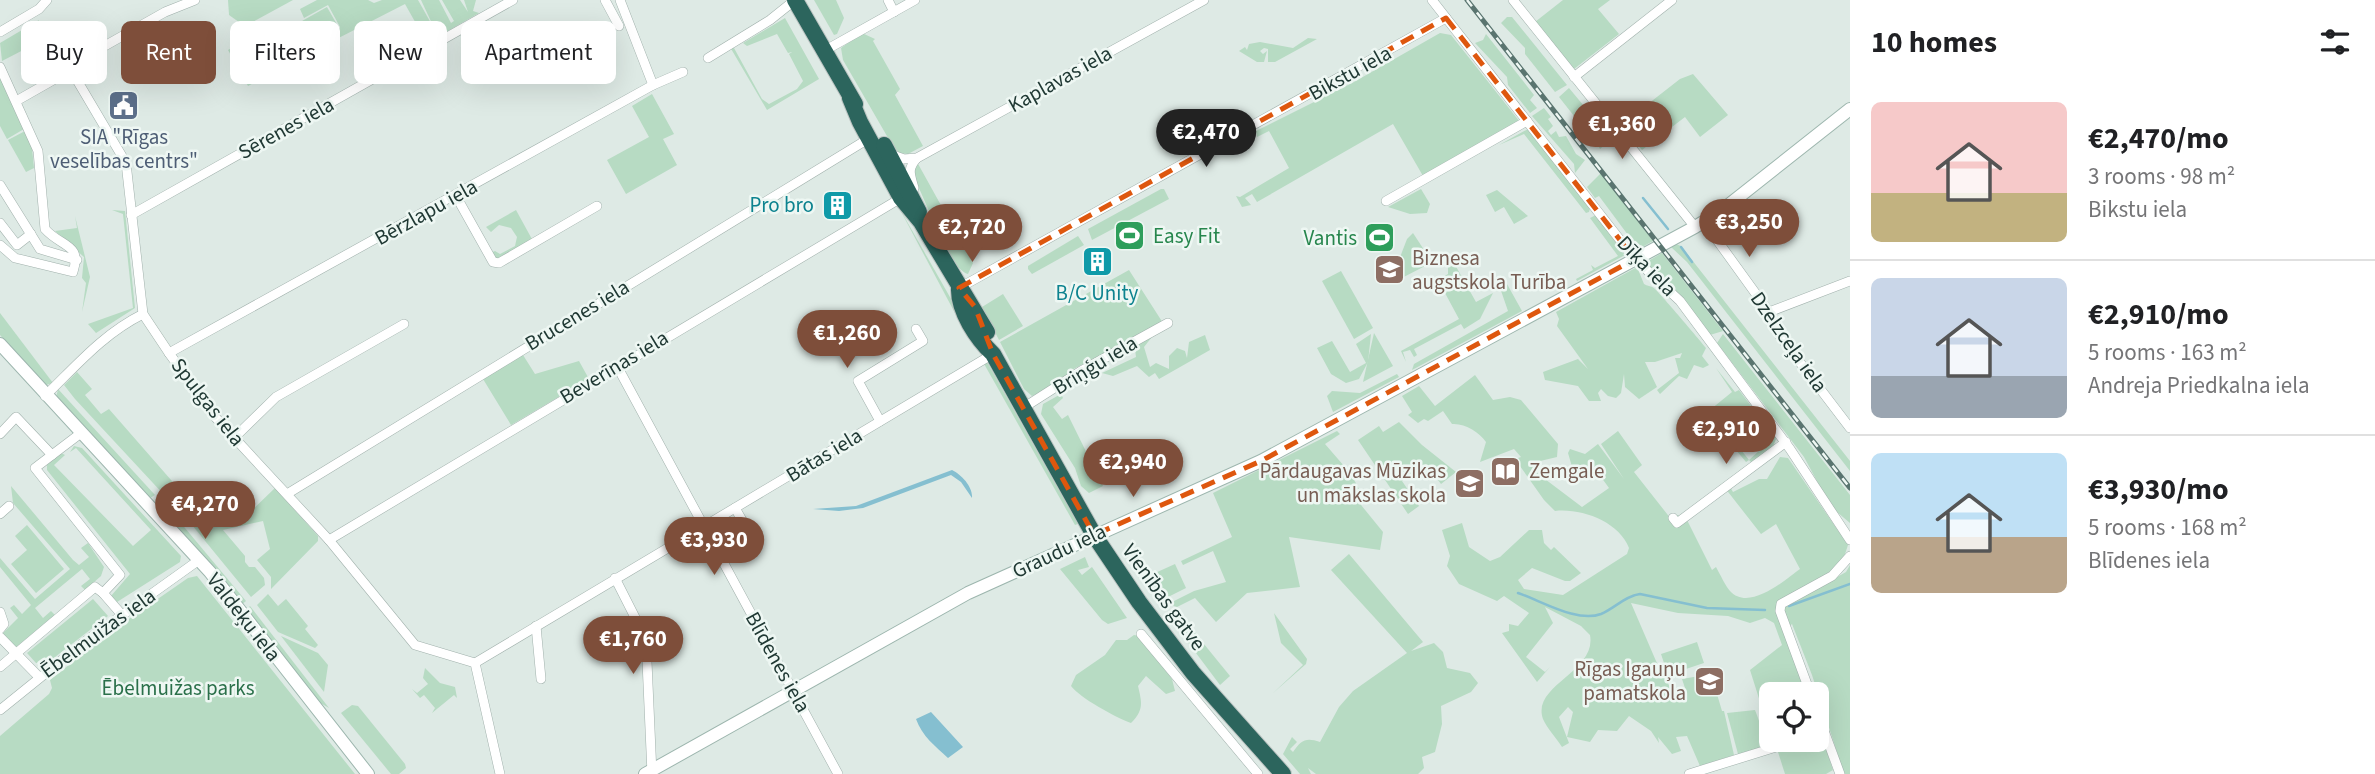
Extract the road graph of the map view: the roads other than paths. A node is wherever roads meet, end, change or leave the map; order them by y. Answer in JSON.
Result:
{"nodes":[{"id":1,"x":47,"y":0,"type":"edge"},
{"id":2,"x":195,"y":0,"type":"edge"},
{"id":3,"x":513,"y":0,"type":"edge"},
{"id":4,"x":605,"y":0,"type":"edge"},
{"id":5,"x":620,"y":0,"type":"edge"},
{"id":6,"x":795,"y":0,"type":"edge"},
{"id":7,"x":888,"y":0,"type":"edge"},
{"id":8,"x":915,"y":0,"type":"edge"},
{"id":9,"x":1204,"y":0,"type":"edge"},
{"id":10,"x":1432,"y":0,"type":"edge"},
{"id":11,"x":1513,"y":0,"type":"edge"},
{"id":12,"x":1672,"y":0,"type":"edge"},
{"id":13,"x":894,"y":12,"type":"junction"},
{"id":14,"x":1446,"y":18,"type":"junction"},
{"id":15,"x":619,"y":26,"type":"dead end"},
{"id":16,"x":0,"y":32,"type":"edge"},
{"id":17,"x":107,"y":45,"type":"edge"},
{"id":18,"x":824,"y":51,"type":"junction"},
{"id":19,"x":708,"y":58,"type":"dead end"},
{"id":20,"x":0,"y":66,"type":"edge"},
{"id":21,"x":683,"y":72,"type":"dead end"},
{"id":22,"x":1574,"y":76,"type":"junction"},
{"id":23,"x":46,"y":84,"type":"edge"},
{"id":24,"x":79,"y":84,"type":"edge"},
{"id":25,"x":653,"y":85,"type":"junction"},
{"id":26,"x":850,"y":98,"type":"junction"},
{"id":27,"x":18,"y":100,"type":"junction"},
{"id":28,"x":1850,"y":109,"type":"edge"},
{"id":29,"x":1527,"y":121,"type":"junction"},
{"id":30,"x":869,"y":139,"type":"junction"},
{"id":31,"x":889,"y":153,"type":"junction"},
{"id":32,"x":917,"y":158,"type":"junction"},
{"id":33,"x":0,"y":185,"type":"edge"},
{"id":34,"x":456,"y":196,"type":"junction"},
{"id":35,"x":908,"y":198,"type":"junction"},
{"id":36,"x":1386,"y":201,"type":"dead end"},
{"id":37,"x":597,"y":206,"type":"dead end"},
{"id":38,"x":131,"y":215,"type":"junction"},
{"id":39,"x":0,"y":223,"type":"edge"},
{"id":40,"x":1699,"y":225,"type":"junction"},
{"id":41,"x":31,"y":234,"type":"junction"},
{"id":42,"x":0,"y":245,"type":"edge"},
{"id":43,"x":17,"y":245,"type":"junction"},
{"id":44,"x":7,"y":254,"type":"junction"},
{"id":45,"x":1635,"y":259,"type":"junction"},
{"id":46,"x":77,"y":260,"type":"junction"},
{"id":47,"x":1850,"y":281,"type":"edge"},
{"id":48,"x":959,"y":288,"type":"junction"},
{"id":49,"x":1769,"y":312,"type":"junction"},
{"id":50,"x":143,"y":314,"type":"junction"},
{"id":51,"x":1168,"y":323,"type":"dead end"},
{"id":52,"x":404,"y":324,"type":"dead end"},
{"id":53,"x":916,"y":329,"type":"dead end"},
{"id":54,"x":0,"y":344,"type":"edge"},
{"id":55,"x":169,"y":353,"type":"junction"},
{"id":56,"x":993,"y":354,"type":"junction"},
{"id":57,"x":617,"y":366,"type":"junction"},
{"id":58,"x":45,"y":396,"type":"junction"},
{"id":59,"x":1023,"y":408,"type":"junction"},
{"id":60,"x":880,"y":421,"type":"junction"},
{"id":61,"x":1850,"y":428,"type":"edge"},
{"id":62,"x":80,"y":433,"type":"junction"},
{"id":63,"x":0,"y":434,"type":"edge"},
{"id":64,"x":234,"y":438,"type":"junction"},
{"id":65,"x":1786,"y":442,"type":"junction"},
{"id":66,"x":52,"y":455,"type":"junction"},
{"id":67,"x":286,"y":494,"type":"junction"},
{"id":68,"x":9,"y":506,"type":"dead end"},
{"id":69,"x":735,"y":508,"type":"junction"},
{"id":70,"x":0,"y":514,"type":"edge"},
{"id":71,"x":1673,"y":518,"type":"dead end"},
{"id":72,"x":703,"y":527,"type":"junction"},
{"id":73,"x":1094,"y":535,"type":"junction"},
{"id":74,"x":329,"y":540,"type":"junction"},
{"id":75,"x":1850,"y":540,"type":"edge"},
{"id":76,"x":754,"y":541,"type":"dead end"},
{"id":77,"x":1850,"y":556,"type":"edge"},
{"id":78,"x":199,"y":560,"type":"junction"},
{"id":79,"x":615,"y":578,"type":"junction"},
{"id":80,"x":103,"y":593,"type":"junction"},
{"id":81,"x":0,"y":612,"type":"edge"},
{"id":82,"x":122,"y":615,"type":"junction"},
{"id":83,"x":536,"y":626,"type":"junction"},
{"id":84,"x":0,"y":629,"type":"edge"},
{"id":85,"x":1141,"y":634,"type":"dead end"},
{"id":86,"x":0,"y":637,"type":"edge"},
{"id":87,"x":15,"y":654,"type":"junction"},
{"id":88,"x":475,"y":663,"type":"junction"},
{"id":89,"x":0,"y":667,"type":"edge"},
{"id":90,"x":39,"y":677,"type":"junction"},
{"id":91,"x":541,"y":679,"type":"dead end"},
{"id":92,"x":1806,"y":682,"type":"edge"},
{"id":93,"x":1202,"y":683,"type":"junction"},
{"id":94,"x":793,"y":690,"type":"junction"},
{"id":95,"x":1189,"y":695,"type":"junction"},
{"id":96,"x":0,"y":710,"type":"edge"},
{"id":97,"x":1829,"y":751,"type":"edge"},
{"id":98,"x":1760,"y":752,"type":"edge"},
{"id":99,"x":649,"y":773,"type":"edge"},
{"id":100,"x":368,"y":774,"type":"edge"},
{"id":101,"x":500,"y":774,"type":"edge"},
{"id":102,"x":838,"y":774,"type":"edge"},
{"id":103,"x":1258,"y":774,"type":"edge"},
{"id":104,"x":1283,"y":774,"type":"edge"},
{"id":105,"x":1689,"y":774,"type":"edge"},
{"id":106,"x":1840,"y":774,"type":"edge"}],
"edges":[{"from":1,"to":16,"type":"street"},
{"from":2,"to":17,"type":"street"},
{"from":3,"to":38,"type":"street","name":"Sērenes iela"},
{"from":4,"to":15,"type":"street"},
{"from":5,"to":25,"type":"street"},
{"from":6,"to":18,"type":"highway","name":"Vienības gatve"},
{"from":6,"to":19,"type":"street"},
{"from":7,"to":13,"type":"street"},
{"from":8,"to":13,"type":"street"},
{"from":9,"to":32,"type":"street","name":"Kaplavas iela"},
{"from":10,"to":14,"type":"street","name":"Dīķa iela"},
{"from":11,"to":22,"type":"street","name":"Dzelzceļa iela"},
{"from":12,"to":22,"type":"street"},
{"from":13,"to":18,"type":"street"},
{"from":14,"to":29,"type":"street","name":"Dīķa iela"},
{"from":14,"to":48,"type":"street","name":"Bikstu iela"},
{"from":18,"to":26,"type":"highway","name":"Vienības gatve"},
{"from":20,"to":27,"type":"street"},
{"from":21,"to":25,"type":"street","name":"Bērzlapu iela"},
{"from":22,"to":40,"type":"street","name":"Dzelzceļa iela"},
{"from":23,"to":27,"type":"street"},
{"from":24,"to":38,"type":"street","name":"Spulgas iela"},
{"from":25,"to":34,"type":"street","name":"Bērzlapu iela"},
{"from":26,"to":30,"type":"highway","name":"Vienības gatve"},
{"from":26,"to":31,"type":"highway","name":"Vienības gatve"},
{"from":27,"to":46,"type":"street"},
{"from":28,"to":40,"type":"main road","name":"Graudu iela"},
{"from":29,"to":36,"type":"street"},
{"from":29,"to":45,"type":"street","name":"Dīķa iela"},
{"from":30,"to":35,"type":"highway","name":"Vienības gatve"},
{"from":30,"to":67,"type":"street","name":"Brucenes iela"},
{"from":31,"to":32,"type":"street"},
{"from":31,"to":35,"type":"highway","name":"Vienības gatve"},
{"from":32,"to":35,"type":"street"},
{"from":33,"to":41,"type":"street"},
{"from":34,"to":37,"type":"street"},
{"from":34,"to":55,"type":"street","name":"Bērzlapu iela"},
{"from":35,"to":48,"type":"highway","name":"Vienības gatve"},
{"from":35,"to":57,"type":"street","name":"Beverīnas iela"},
{"from":38,"to":50,"type":"street","name":"Spulgas iela"},
{"from":39,"to":43,"type":"street"},
{"from":40,"to":45,"type":"main road","name":"Graudu iela"},
{"from":40,"to":49,"type":"street","name":"Dzelzceļa iela"},
{"from":41,"to":43,"type":"street"},
{"from":41,"to":46,"type":"street"},
{"from":42,"to":44,"type":"street"},
{"from":43,"to":44,"type":"street"},
{"from":44,"to":46,"type":"street"},
{"from":45,"to":65,"type":"street","name":"Dīķa iela"},
{"from":45,"to":73,"type":"main road","name":"Graudu iela"},
{"from":47,"to":49,"type":"street"},
{"from":48,"to":56,"type":"highway","name":"Vienības gatve"},
{"from":49,"to":61,"type":"street","name":"Dzelzceļa iela"},
{"from":50,"to":55,"type":"street","name":"Spulgas iela"},
{"from":50,"to":58,"type":"street"},
{"from":51,"to":59,"type":"street","name":"Briņģu iela"},
{"from":52,"to":64,"type":"street"},
{"from":53,"to":60,"type":"street"},
{"from":54,"to":58,"type":"main road","name":"Valdeķu iela"},
{"from":55,"to":64,"type":"street","name":"Spulgas iela"},
{"from":56,"to":59,"type":"highway","name":"Vienības gatve"},
{"from":56,"to":60,"type":"street","name":"Bātas iela"},
{"from":57,"to":72,"type":"street","name":"Blīdenes iela"},
{"from":57,"to":74,"type":"street","name":"Beverīnas iela"},
{"from":58,"to":62,"type":"main road","name":"Valdeķu iela"},
{"from":59,"to":73,"type":"highway","name":"Vienības gatve"},
{"from":60,"to":69,"type":"street","name":"Bātas iela"},
{"from":62,"to":66,"type":"street"},
{"from":62,"to":78,"type":"main road","name":"Valdeķu iela"},
{"from":63,"to":66,"type":"street"},
{"from":64,"to":67,"type":"street","name":"Spulgas iela"},
{"from":65,"to":71,"type":"street"},
{"from":65,"to":75,"type":"street","name":"Dīķa iela"},
{"from":66,"to":80,"type":"street"},
{"from":67,"to":74,"type":"street","name":"Spulgas iela"},
{"from":68,"to":70,"type":"street"},
{"from":69,"to":72,"type":"street","name":"Bātas iela"},
{"from":69,"to":76,"type":"street"},
{"from":72,"to":79,"type":"street","name":"Bātas iela"},
{"from":72,"to":94,"type":"street","name":"Blīdenes iela"},
{"from":73,"to":93,"type":"highway","name":"Vienības gatve"},
{"from":73,"to":94,"type":"main road","name":"Graudu iela"},
{"from":74,"to":88,"type":"street","name":"Spulgas iela"},
{"from":77,"to":92,"type":"street"},
{"from":78,"to":82,"type":"street","name":"Ēbelmuižas iela"},
{"from":78,"to":100,"type":"main road","name":"Valdeķu iela"},
{"from":79,"to":83,"type":"street","name":"Bātas iela"},
{"from":79,"to":99,"type":"street"},
{"from":80,"to":82,"type":"street"},
{"from":80,"to":87,"type":"street"},
{"from":81,"to":84,"type":"street"},
{"from":82,"to":90,"type":"street","name":"Ēbelmuižas iela"},
{"from":83,"to":88,"type":"street","name":"Bātas iela"},
{"from":83,"to":91,"type":"street"},
{"from":85,"to":95,"type":"street"},
{"from":86,"to":87,"type":"street"},
{"from":87,"to":89,"type":"street"},
{"from":87,"to":90,"type":"street"},
{"from":88,"to":101,"type":"street"},
{"from":90,"to":96,"type":"street","name":"Ēbelmuižas iela"},
{"from":93,"to":95,"type":"street"},
{"from":93,"to":104,"type":"highway","name":"Vienības gatve"},
{"from":94,"to":99,"type":"main road","name":"Graudu iela"},
{"from":94,"to":102,"type":"street","name":"Blīdenes iela"},
{"from":95,"to":103,"type":"street"},
{"from":97,"to":106,"type":"street"},
{"from":98,"to":105,"type":"street"}]}
